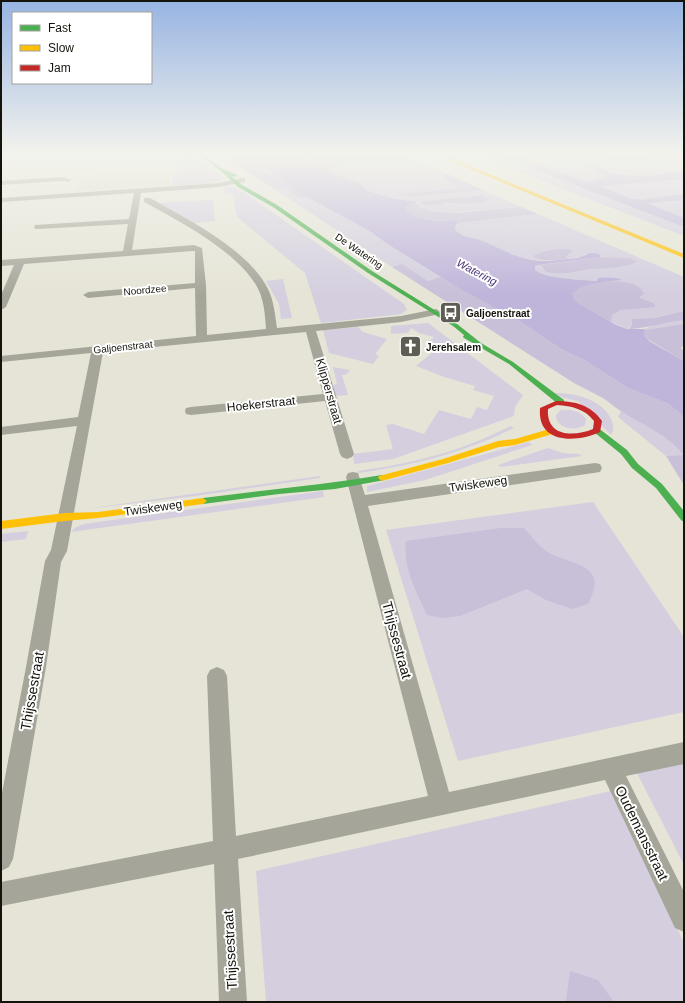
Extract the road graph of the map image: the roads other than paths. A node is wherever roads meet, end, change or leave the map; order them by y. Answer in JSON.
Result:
{"nodes":[{"id":1,"x":136,"y":201,"type":"edge"},
{"id":2,"x":150,"y":202,"type":"edge"},
{"id":3,"x":269,"y":202,"type":"edge"},
{"id":4,"x":551,"y":202,"type":"edge"},
{"id":5,"x":133,"y":221,"type":"junction"},
{"id":6,"x":38,"y":227,"type":"dead end"},
{"id":7,"x":127,"y":254,"type":"junction"},
{"id":8,"x":684,"y":256,"type":"edge"},
{"id":9,"x":20,"y":262,"type":"junction"},
{"id":10,"x":1,"y":263,"type":"edge"},
{"id":11,"x":385,"y":282,"type":"junction"},
{"id":12,"x":201,"y":285,"type":"junction"},
{"id":13,"x":88,"y":295,"type":"dead end"},
{"id":14,"x":1,"y":307,"type":"edge"},
{"id":15,"x":436,"y":312,"type":"junction"},
{"id":16,"x":425,"y":315,"type":"junction"},
{"id":17,"x":310,"y":328,"type":"junction"},
{"id":18,"x":272,"y":332,"type":"junction"},
{"id":19,"x":202,"y":339,"type":"junction"},
{"id":20,"x":478,"y":343,"type":"junction"},
{"id":21,"x":98,"y":349,"type":"junction"},
{"id":22,"x":497,"y":356,"type":"junction"},
{"id":23,"x":1,"y":359,"type":"edge"},
{"id":24,"x":330,"y":396,"type":"junction"},
{"id":25,"x":560,"y":402,"type":"junction"},
{"id":26,"x":548,"y":405,"type":"junction"},
{"id":27,"x":191,"y":411,"type":"dead end"},
{"id":28,"x":83,"y":421,"type":"junction"},
{"id":29,"x":597,"y":430,"type":"junction"},
{"id":30,"x":1,"y":431,"type":"edge"},
{"id":31,"x":553,"y":431,"type":"junction"},
{"id":32,"x":514,"y":432,"type":"dead end"},
{"id":33,"x":583,"y":437,"type":"junction"},
{"id":34,"x":498,"y":444,"type":"junction"},
{"id":35,"x":595,"y":444,"type":"dead end"},
{"id":36,"x":347,"y":454,"type":"dead end"},
{"id":37,"x":612,"y":455,"type":"dead end"},
{"id":38,"x":635,"y":466,"type":"junction"},
{"id":39,"x":595,"y":468,"type":"dead end"},
{"id":40,"x":354,"y":480,"type":"junction"},
{"id":41,"x":361,"y":501,"type":"junction"},
{"id":42,"x":684,"y":518,"type":"edge"},
{"id":43,"x":64,"y":520,"type":"junction"},
{"id":44,"x":1,"y":525,"type":"edge"},
{"id":45,"x":1,"y":531,"type":"edge"},
{"id":46,"x":217,"y":676,"type":"dead end"},
{"id":47,"x":684,"y":753,"type":"edge"},
{"id":48,"x":611,"y":769,"type":"junction"},
{"id":49,"x":441,"y":803,"type":"junction"},
{"id":50,"x":225,"y":850,"type":"junction"},
{"id":51,"x":1,"y":859,"type":"edge"},
{"id":52,"x":1,"y":894,"type":"edge"},
{"id":53,"x":684,"y":919,"type":"edge"},
{"id":54,"x":233,"y":1002,"type":"edge"}],
"edges":[{"from":1,"to":5,"type":"street"},
{"from":2,"to":18,"type":"street"},
{"from":3,"to":11,"type":"main road","name":"De Watering"},
{"from":4,"to":8,"type":"main road"},
{"from":5,"to":6,"type":"street"},
{"from":5,"to":7,"type":"street"},
{"from":7,"to":9,"type":"street"},
{"from":7,"to":12,"type":"street"},
{"from":9,"to":10,"type":"street"},
{"from":9,"to":14,"type":"street"},
{"from":11,"to":15,"type":"main road","name":"De Watering"},
{"from":11,"to":16,"type":"main road","name":"De Watering"},
{"from":12,"to":13,"type":"street","name":"Noordzee"},
{"from":12,"to":19,"type":"street"},
{"from":15,"to":16,"type":"street","name":"Galjoenstraat"},
{"from":15,"to":20,"type":"main road","name":"De Watering"},
{"from":16,"to":17,"type":"street","name":"Galjoenstraat"},
{"from":16,"to":20,"type":"main road","name":"De Watering"},
{"from":17,"to":18,"type":"street","name":"Galjoenstraat"},
{"from":17,"to":24,"type":"street","name":"Klipperstraat"},
{"from":18,"to":19,"type":"street","name":"Galjoenstraat"},
{"from":19,"to":21,"type":"street","name":"Galjoenstraat"},
{"from":20,"to":22,"type":"main road","name":"De Watering"},
{"from":21,"to":23,"type":"street","name":"Galjoenstraat"},
{"from":21,"to":28,"type":"street"},
{"from":22,"to":25,"type":"main road","name":"De Watering"},
{"from":22,"to":26,"type":"main road","name":"De Watering"},
{"from":24,"to":27,"type":"street","name":"Hoekerstraat"},
{"from":24,"to":36,"type":"street","name":"Klipperstraat"},
{"from":25,"to":26,"type":"main road"},
{"from":25,"to":29,"type":"main road"},
{"from":26,"to":31,"type":"main road"},
{"from":28,"to":30,"type":"street"},
{"from":28,"to":43,"type":"street"},
{"from":29,"to":33,"type":"main road"},
{"from":29,"to":38,"type":"main road"},
{"from":31,"to":33,"type":"main road"},
{"from":31,"to":34,"type":"main road","name":"Twiskeweg"},
{"from":32,"to":34,"type":"main road","name":"Twiskeweg"},
{"from":33,"to":35,"type":"main road"},
{"from":34,"to":40,"type":"main road","name":"Twiskeweg"},
{"from":37,"to":38,"type":"main road"},
{"from":38,"to":42,"type":"main road"},
{"from":39,"to":41,"type":"street","name":"Twiskeweg"},
{"from":40,"to":41,"type":"street","name":"Thijssestraat"},
{"from":40,"to":43,"type":"main road","name":"Twiskeweg"},
{"from":41,"to":49,"type":"street","name":"Thijssestraat"},
{"from":43,"to":44,"type":"main road","name":"Twiskeweg"},
{"from":43,"to":45,"type":"main road","name":"Twiskeweg"},
{"from":43,"to":51,"type":"street","name":"Thijssestraat"},
{"from":46,"to":50,"type":"street","name":"Thijssestraat"},
{"from":47,"to":48,"type":"street"},
{"from":48,"to":49,"type":"street"},
{"from":48,"to":53,"type":"street","name":"Oudemansstraat"},
{"from":49,"to":50,"type":"street"},
{"from":50,"to":52,"type":"street"},
{"from":50,"to":54,"type":"street","name":"Thijssestraat"}]}
